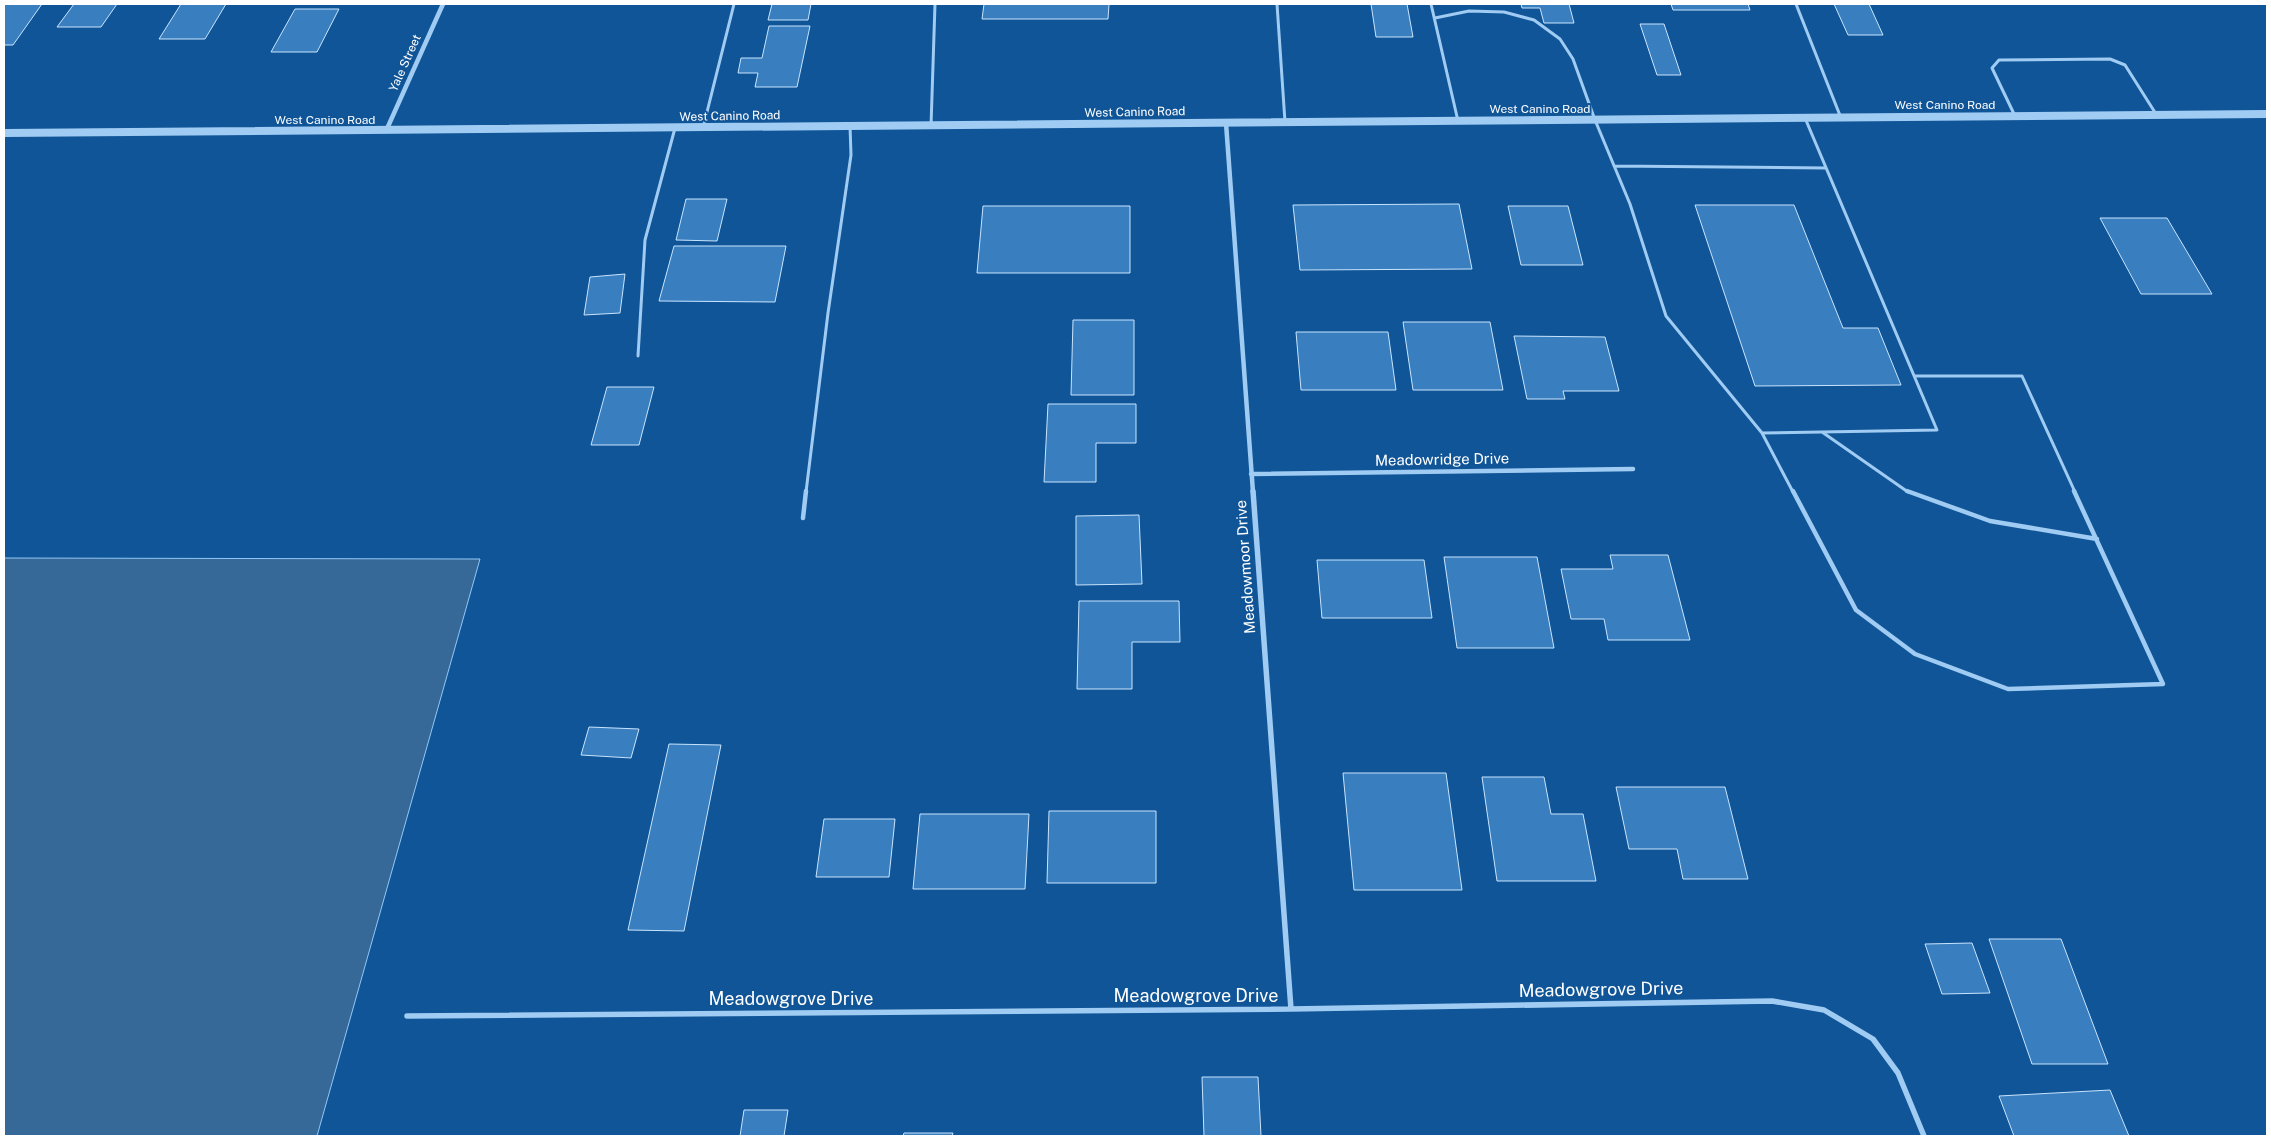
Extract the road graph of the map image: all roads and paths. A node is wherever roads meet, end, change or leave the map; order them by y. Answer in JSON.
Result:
{"nodes":[{"id":1,"x":443,"y":4,"type":"edge"},
{"id":2,"x":734,"y":4,"type":"edge"},
{"id":3,"x":935,"y":4,"type":"edge"},
{"id":4,"x":1277,"y":4,"type":"edge"},
{"id":5,"x":1431,"y":4,"type":"edge"},
{"id":6,"x":1796,"y":4,"type":"edge"},
{"id":7,"x":1435,"y":18,"type":"junction"},
{"id":8,"x":2267,"y":114,"type":"edge"},
{"id":9,"x":2157,"y":115,"type":"junction"},
{"id":10,"x":2015,"y":116,"type":"junction"},
{"id":11,"x":1805,"y":118,"type":"junction"},
{"id":12,"x":1841,"y":118,"type":"junction"},
{"id":13,"x":1595,"y":120,"type":"junction"},
{"id":14,"x":1458,"y":121,"type":"junction"},
{"id":15,"x":1285,"y":122,"type":"junction"},
{"id":16,"x":1226,"y":123,"type":"junction"},
{"id":17,"x":850,"y":126,"type":"junction"},
{"id":18,"x":931,"y":126,"type":"junction"},
{"id":19,"x":675,"y":128,"type":"junction"},
{"id":20,"x":703,"y":128,"type":"junction"},
{"id":21,"x":386,"y":131,"type":"junction"},
{"id":22,"x":4,"y":133,"type":"edge"},
{"id":23,"x":1614,"y":166,"type":"junction"},
{"id":24,"x":1825,"y":168,"type":"junction"},
{"id":25,"x":638,"y":356,"type":"dead end"},
{"id":26,"x":1915,"y":376,"type":"junction"},
{"id":27,"x":1822,"y":432,"type":"junction"},
{"id":28,"x":1762,"y":433,"type":"junction"},
{"id":29,"x":1633,"y":469,"type":"dead end"},
{"id":30,"x":1251,"y":474,"type":"junction"},
{"id":31,"x":803,"y":518,"type":"dead end"},
{"id":32,"x":2097,"y":539,"type":"junction"},
{"id":33,"x":1291,"y":1009,"type":"junction"},
{"id":34,"x":408,"y":1016,"type":"dead end"},
{"id":35,"x":1924,"y":1136,"type":"edge"}],
"edges":[{"from":1,"to":21,"type":"street","name":"Yale Street"},
{"from":2,"to":20,"type":"lane"},
{"from":3,"to":18,"type":"lane"},
{"from":4,"to":15,"type":"lane"},
{"from":5,"to":7,"type":"lane"},
{"from":6,"to":12,"type":"lane"},
{"from":7,"to":13,"type":"lane"},
{"from":7,"to":14,"type":"lane"},
{"from":8,"to":9,"type":"street","name":"West Canino Road"},
{"from":9,"to":10,"type":"street","name":"West Canino Road"},
{"from":9,"to":10,"type":"lane"},
{"from":10,"to":12,"type":"street","name":"West Canino Road"},
{"from":11,"to":12,"type":"street","name":"West Canino Road"},
{"from":11,"to":13,"type":"street","name":"West Canino Road"},
{"from":11,"to":24,"type":"lane"},
{"from":13,"to":14,"type":"street","name":"West Canino Road"},
{"from":13,"to":23,"type":"lane"},
{"from":14,"to":15,"type":"street","name":"West Canino Road"},
{"from":15,"to":16,"type":"street","name":"West Canino Road"},
{"from":16,"to":18,"type":"street","name":"West Canino Road"},
{"from":16,"to":30,"type":"street","name":"Meadowmoor Drive"},
{"from":17,"to":18,"type":"street","name":"West Canino Road"},
{"from":17,"to":20,"type":"street","name":"West Canino Road"},
{"from":17,"to":31,"type":"lane"},
{"from":19,"to":20,"type":"street","name":"West Canino Road"},
{"from":19,"to":21,"type":"street","name":"West Canino Road"},
{"from":19,"to":25,"type":"lane"},
{"from":21,"to":22,"type":"street","name":"West Canino Road"},
{"from":23,"to":24,"type":"lane"},
{"from":23,"to":28,"type":"lane"},
{"from":24,"to":26,"type":"lane"},
{"from":26,"to":27,"type":"lane"},
{"from":26,"to":32,"type":"lane"},
{"from":27,"to":28,"type":"lane"},
{"from":27,"to":32,"type":"lane"},
{"from":28,"to":32,"type":"lane"},
{"from":29,"to":30,"type":"street","name":"Meadowridge Drive"},
{"from":30,"to":33,"type":"street","name":"Meadowmoor Drive"},
{"from":33,"to":34,"type":"street","name":"Meadowgrove Drive"},
{"from":33,"to":35,"type":"street","name":"Meadowgrove Drive"}]}
